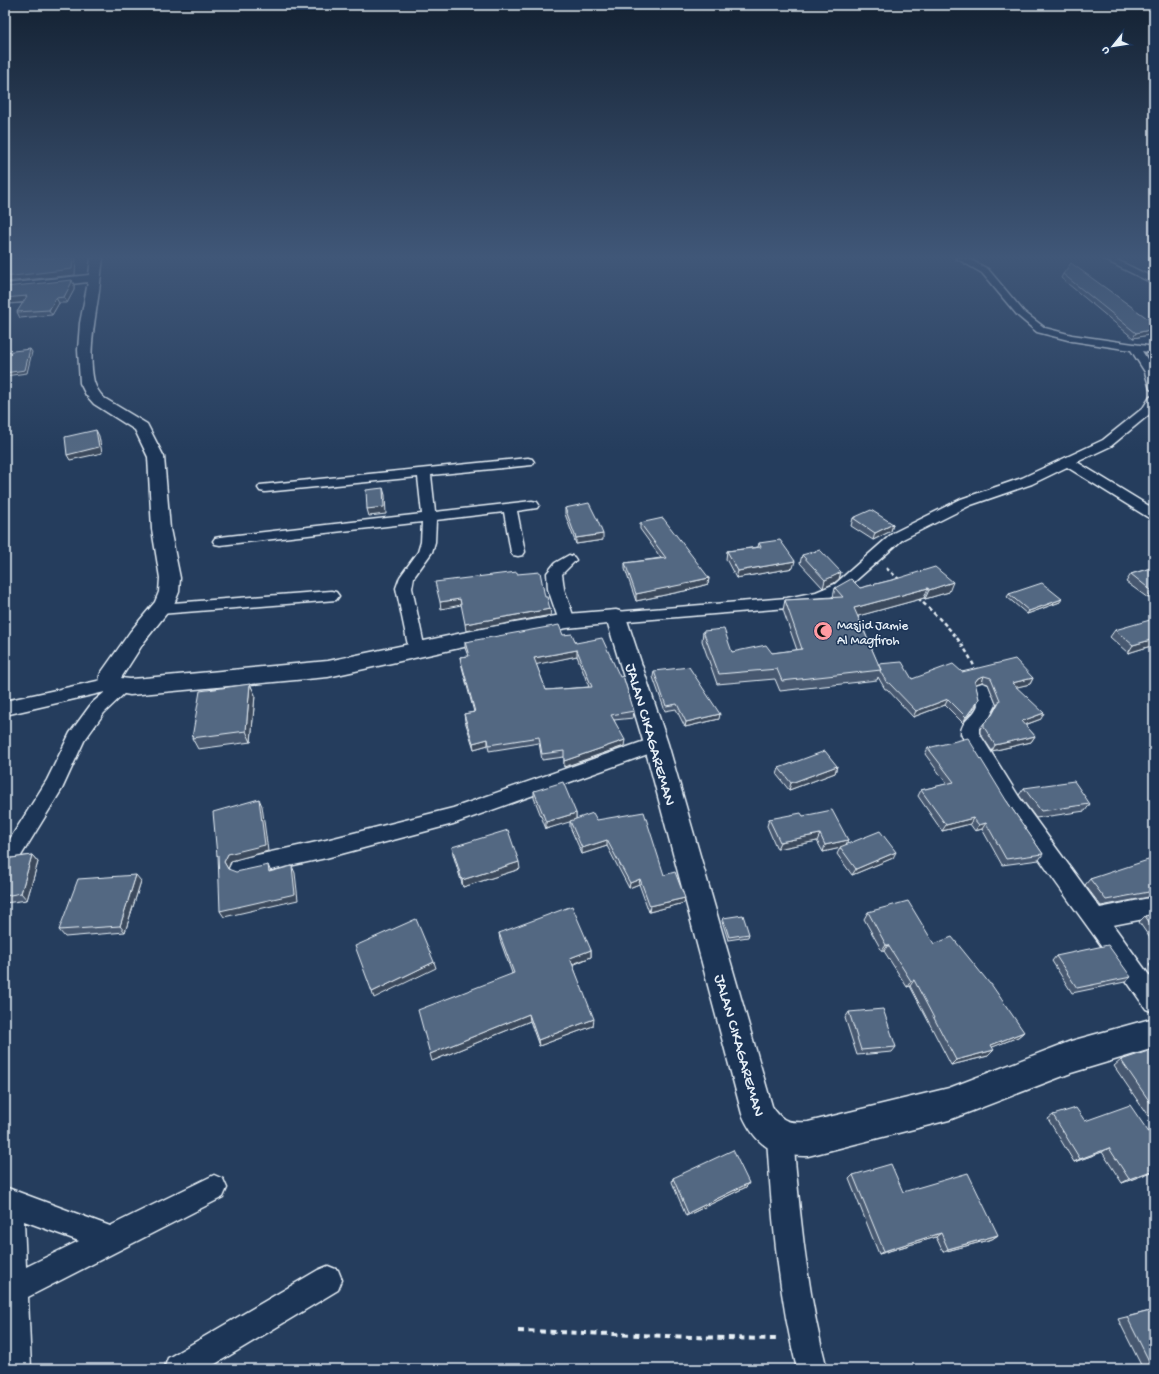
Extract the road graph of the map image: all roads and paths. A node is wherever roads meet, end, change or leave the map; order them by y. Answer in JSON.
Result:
{"nodes":[{"id":1,"x":87,"y":322,"type":"edge"},
{"id":2,"x":1031,"y":322,"type":"edge"},
{"id":3,"x":1135,"y":348,"type":"junction"},
{"id":4,"x":1154,"y":350,"type":"edge"},
{"id":5,"x":1154,"y":387,"type":"edge"},
{"id":6,"x":1154,"y":399,"type":"edge"},
{"id":7,"x":528,"y":462,"type":"dead end"},
{"id":8,"x":1068,"y":462,"type":"junction"},
{"id":9,"x":424,"y":472,"type":"junction"},
{"id":10,"x":265,"y":488,"type":"dead end"},
{"id":11,"x":532,"y":505,"type":"dead end"},
{"id":12,"x":510,"y":507,"type":"junction"},
{"id":13,"x":1154,"y":515,"type":"edge"},
{"id":14,"x":429,"y":517,"type":"junction"},
{"id":15,"x":220,"y":541,"type":"dead end"},
{"id":16,"x":518,"y":552,"type":"dead end"},
{"id":17,"x":874,"y":557,"type":"junction"},
{"id":18,"x":569,"y":560,"type":"dead end"},
{"id":19,"x":905,"y":585,"type":"edge"},
{"id":20,"x":331,"y":596,"type":"dead end"},
{"id":21,"x":916,"y":596,"type":"edge"},
{"id":22,"x":160,"y":609,"type":"junction"},
{"id":23,"x":616,"y":617,"type":"junction"},
{"id":24,"x":567,"y":621,"type":"junction"},
{"id":25,"x":417,"y":650,"type":"junction"},
{"id":26,"x":117,"y":685,"type":"junction"},
{"id":27,"x":982,"y":689,"type":"joint"},
{"id":28,"x":5,"y":708,"type":"edge"},
{"id":29,"x":656,"y":744,"type":"junction"},
{"id":30,"x":12,"y":853,"type":"dead end"},
{"id":31,"x":239,"y":868,"type":"dead end"},
{"id":32,"x":1154,"y":907,"type":"edge"},
{"id":33,"x":1096,"y":920,"type":"junction"},
{"id":34,"x":1154,"y":1001,"type":"edge"},
{"id":35,"x":1154,"y":1033,"type":"edge"},
{"id":36,"x":780,"y":1138,"type":"junction"},
{"id":37,"x":214,"y":1188,"type":"dead end"},
{"id":38,"x":8,"y":1202,"type":"edge"},
{"id":39,"x":112,"y":1240,"type":"junction"},
{"id":40,"x":328,"y":1280,"type":"dead end"},
{"id":41,"x":13,"y":1289,"type":"junction"},
{"id":42,"x":518,"y":1331,"type":"dead end"},
{"id":43,"x":804,"y":1339,"type":"junction"},
{"id":44,"x":16,"y":1369,"type":"edge"},
{"id":45,"x":179,"y":1369,"type":"edge"},
{"id":46,"x":812,"y":1369,"type":"edge"}],
"edges":[{"from":1,"to":22,"type":"street"},
{"from":2,"to":3,"type":"street"},
{"from":3,"to":4,"type":"street"},
{"from":3,"to":5,"type":"street"},
{"from":6,"to":8,"type":"street"},
{"from":7,"to":9,"type":"street"},
{"from":8,"to":13,"type":"street"},
{"from":8,"to":17,"type":"street"},
{"from":9,"to":10,"type":"street"},
{"from":9,"to":14,"type":"street"},
{"from":11,"to":12,"type":"street"},
{"from":12,"to":14,"type":"street"},
{"from":12,"to":16,"type":"street"},
{"from":14,"to":15,"type":"street"},
{"from":14,"to":25,"type":"street"},
{"from":17,"to":19,"type":"path"},
{"from":17,"to":23,"type":"street"},
{"from":18,"to":24,"type":"street"},
{"from":20,"to":22,"type":"street"},
{"from":21,"to":27,"type":"path"},
{"from":22,"to":26,"type":"street"},
{"from":23,"to":24,"type":"street"},
{"from":23,"to":29,"type":"street","name":"JALAN CIKAGAREMAN"},
{"from":24,"to":25,"type":"street"},
{"from":25,"to":26,"type":"street"},
{"from":26,"to":28,"type":"street"},
{"from":26,"to":30,"type":"street"},
{"from":27,"to":33,"type":"street"},
{"from":29,"to":31,"type":"street"},
{"from":29,"to":36,"type":"street","name":"JALAN CIKAGAREMAN"},
{"from":32,"to":33,"type":"street"},
{"from":33,"to":34,"type":"street"},
{"from":35,"to":36,"type":"street"},
{"from":36,"to":43,"type":"street"},
{"from":37,"to":39,"type":"street"},
{"from":38,"to":39,"type":"street"},
{"from":38,"to":41,"type":"street"},
{"from":39,"to":41,"type":"street"},
{"from":40,"to":45,"type":"street"},
{"from":41,"to":44,"type":"street"},
{"from":42,"to":43,"type":"path"},
{"from":43,"to":46,"type":"street"}]}
